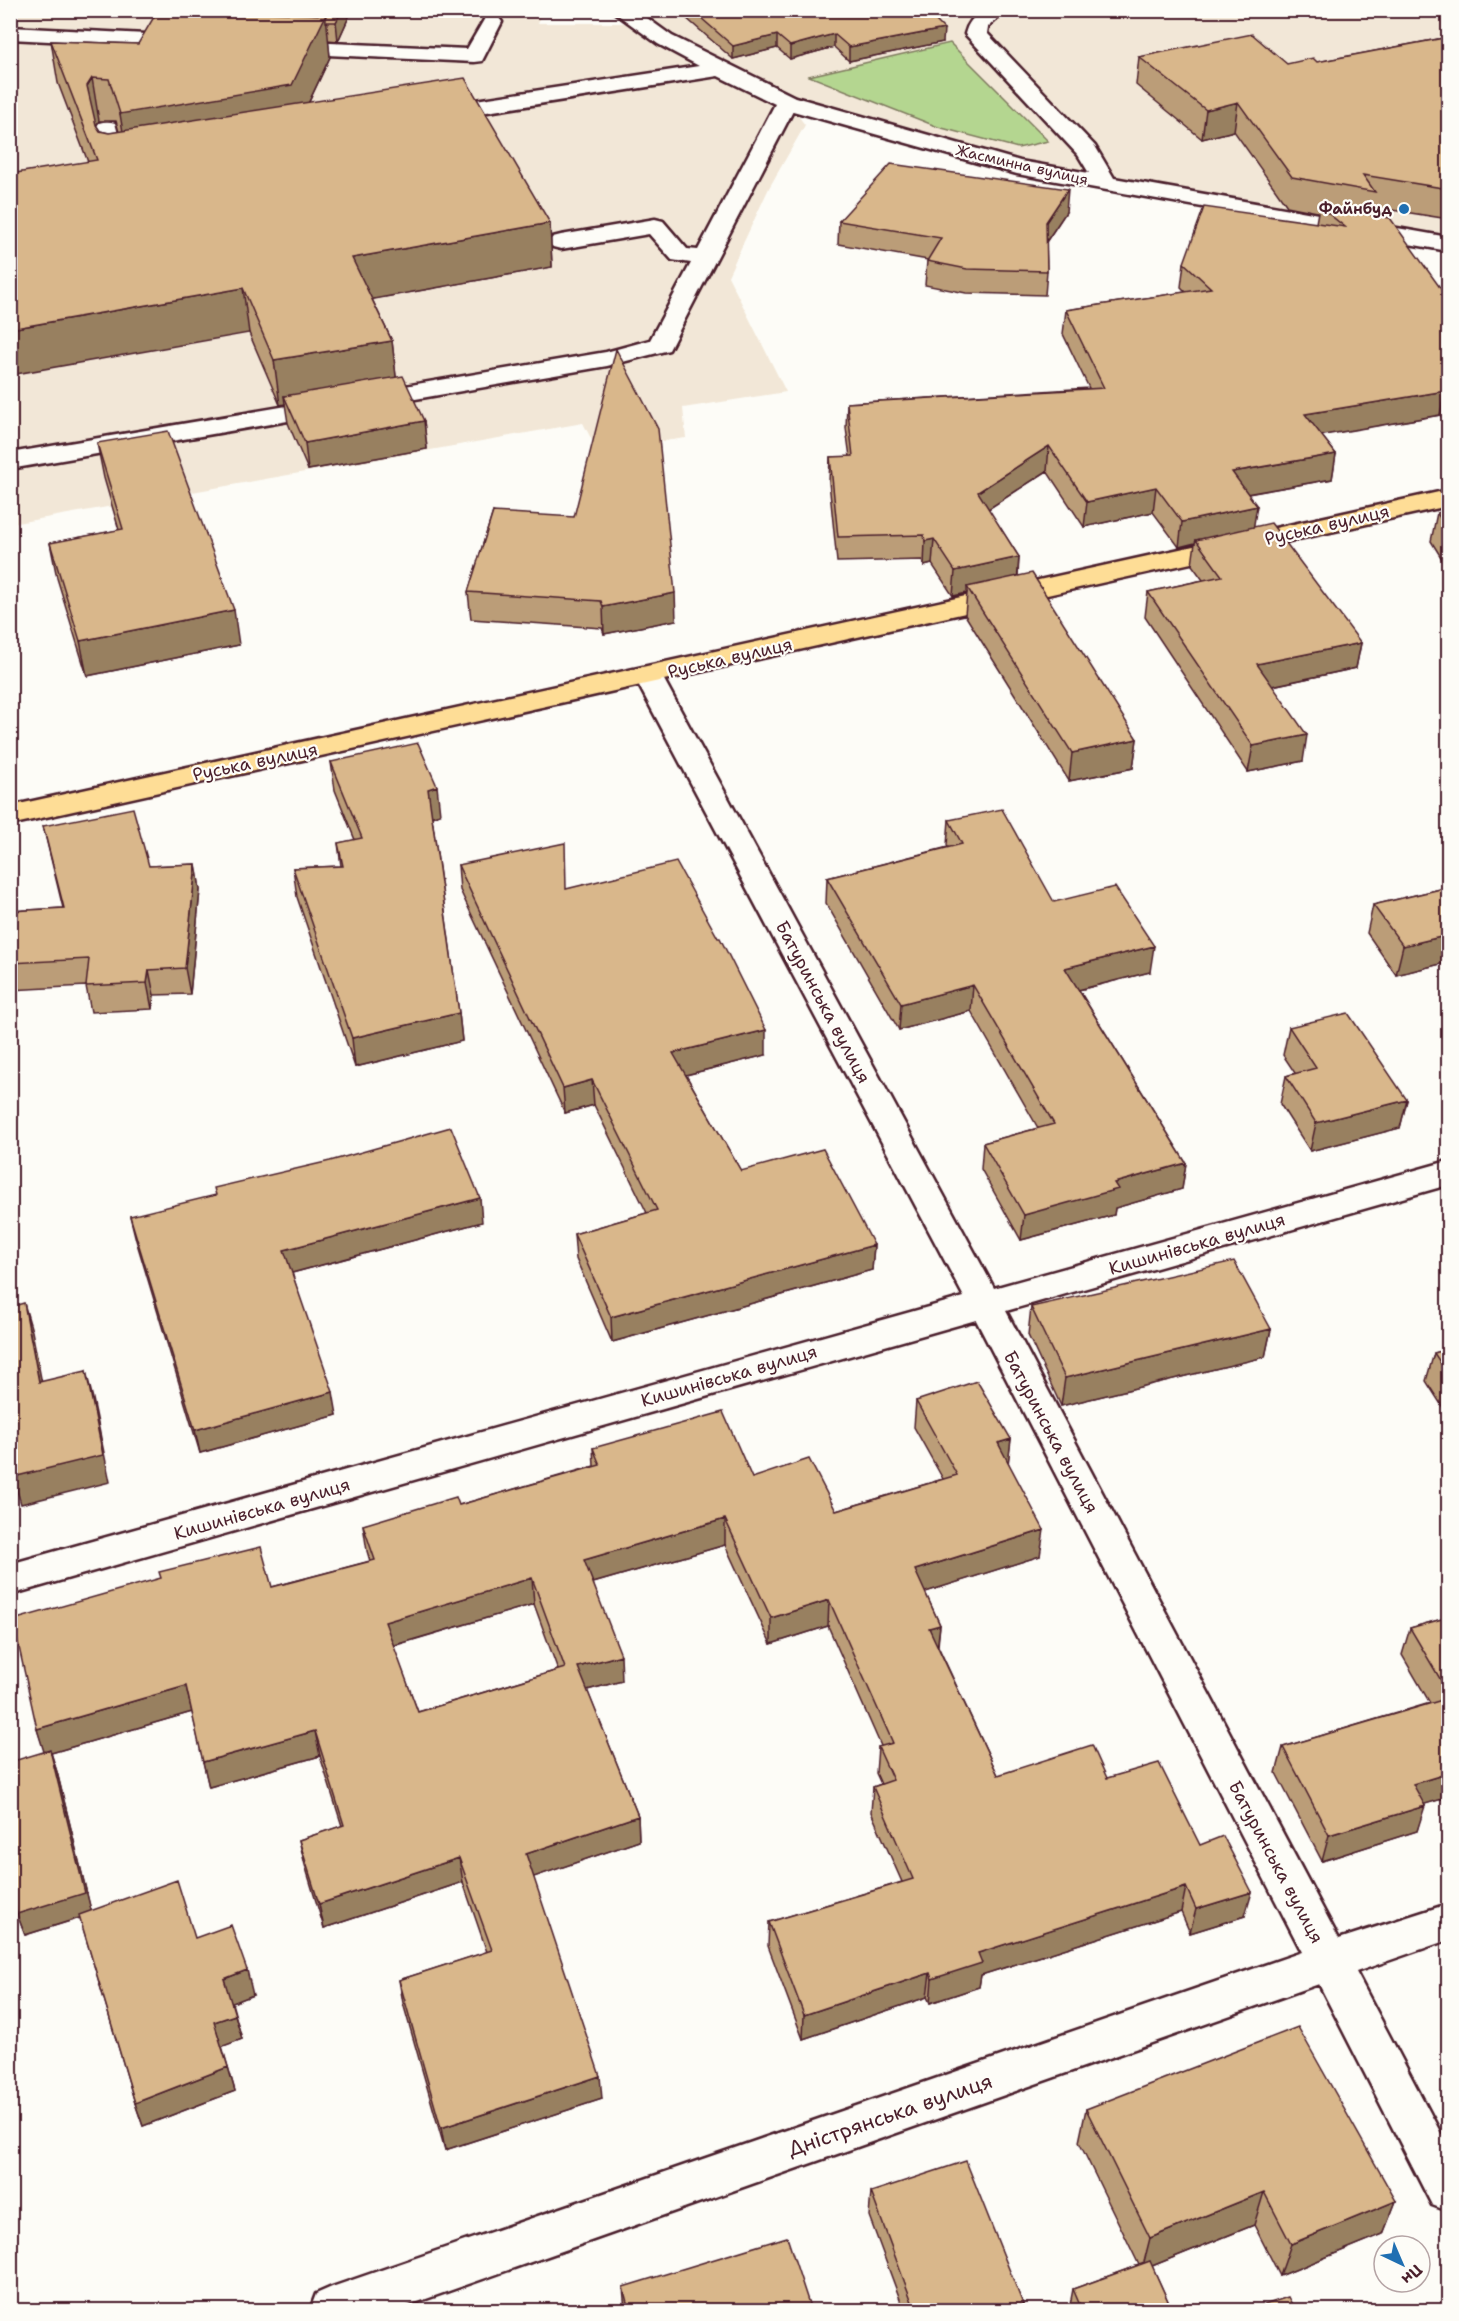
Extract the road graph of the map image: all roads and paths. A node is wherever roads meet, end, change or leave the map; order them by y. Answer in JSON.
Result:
{"nodes":[{"id":1,"x":621,"y":10,"type":"edge"},
{"id":2,"x":997,"y":10,"type":"edge"},
{"id":3,"x":492,"y":22,"type":"dead end"},
{"id":4,"x":10,"y":33,"type":"edge"},
{"id":5,"x":201,"y":43,"type":"edge"},
{"id":6,"x":260,"y":46,"type":"edge"},
{"id":7,"x":719,"y":69,"type":"junction"},
{"id":8,"x":787,"y":102,"type":"junction"},
{"id":9,"x":410,"y":117,"type":"edge"},
{"id":10,"x":108,"y":128,"type":"edge"},
{"id":11,"x":151,"y":161,"type":"edge"},
{"id":12,"x":1107,"y":184,"type":"junction"},
{"id":13,"x":561,"y":242,"type":"dead end"},
{"id":14,"x":1449,"y":244,"type":"edge"},
{"id":15,"x":707,"y":258,"type":"junction"},
{"id":16,"x":10,"y":461,"type":"edge"},
{"id":17,"x":1449,"y":498,"type":"edge"},
{"id":18,"x":648,"y":676,"type":"junction"},
{"id":19,"x":10,"y":816,"type":"edge"},
{"id":20,"x":1449,"y":1173,"type":"edge"},
{"id":21,"x":985,"y":1304,"type":"junction"},
{"id":22,"x":10,"y":1580,"type":"edge"},
{"id":23,"x":1449,"y":1922,"type":"edge"},
{"id":24,"x":1328,"y":1962,"type":"junction"},
{"id":25,"x":1449,"y":2190,"type":"edge"},
{"id":26,"x":333,"y":2310,"type":"edge"}],
"edges":[{"from":1,"to":7,"type":"street","name":"Жасминна вулиця"},
{"from":2,"to":12,"type":"street"},
{"from":3,"to":6,"type":"street"},
{"from":4,"to":5,"type":"street"},
{"from":7,"to":8,"type":"street","name":"Жасминна вулиця"},
{"from":7,"to":9,"type":"street"},
{"from":8,"to":12,"type":"street","name":"Жасминна вулиця"},
{"from":8,"to":15,"type":"street"},
{"from":10,"to":11,"type":"street"},
{"from":12,"to":14,"type":"street","name":"Жасминна вулиця"},
{"from":13,"to":15,"type":"street"},
{"from":15,"to":16,"type":"street"},
{"from":17,"to":18,"type":"main road","name":"Руська вулиця"},
{"from":18,"to":19,"type":"main road","name":"Руська вулиця"},
{"from":18,"to":21,"type":"street","name":"Батуринська вулиця"},
{"from":20,"to":21,"type":"street","name":"Кишинівська вулиця"},
{"from":21,"to":22,"type":"street","name":"Кишинівська вулиця"},
{"from":21,"to":24,"type":"street","name":"Батуринська вулиця"},
{"from":23,"to":24,"type":"street","name":"Дністрянська вулиця"},
{"from":24,"to":25,"type":"street","name":"Батуринська вулиця"},
{"from":24,"to":26,"type":"street","name":"Дністрянська вулиця"}]}
